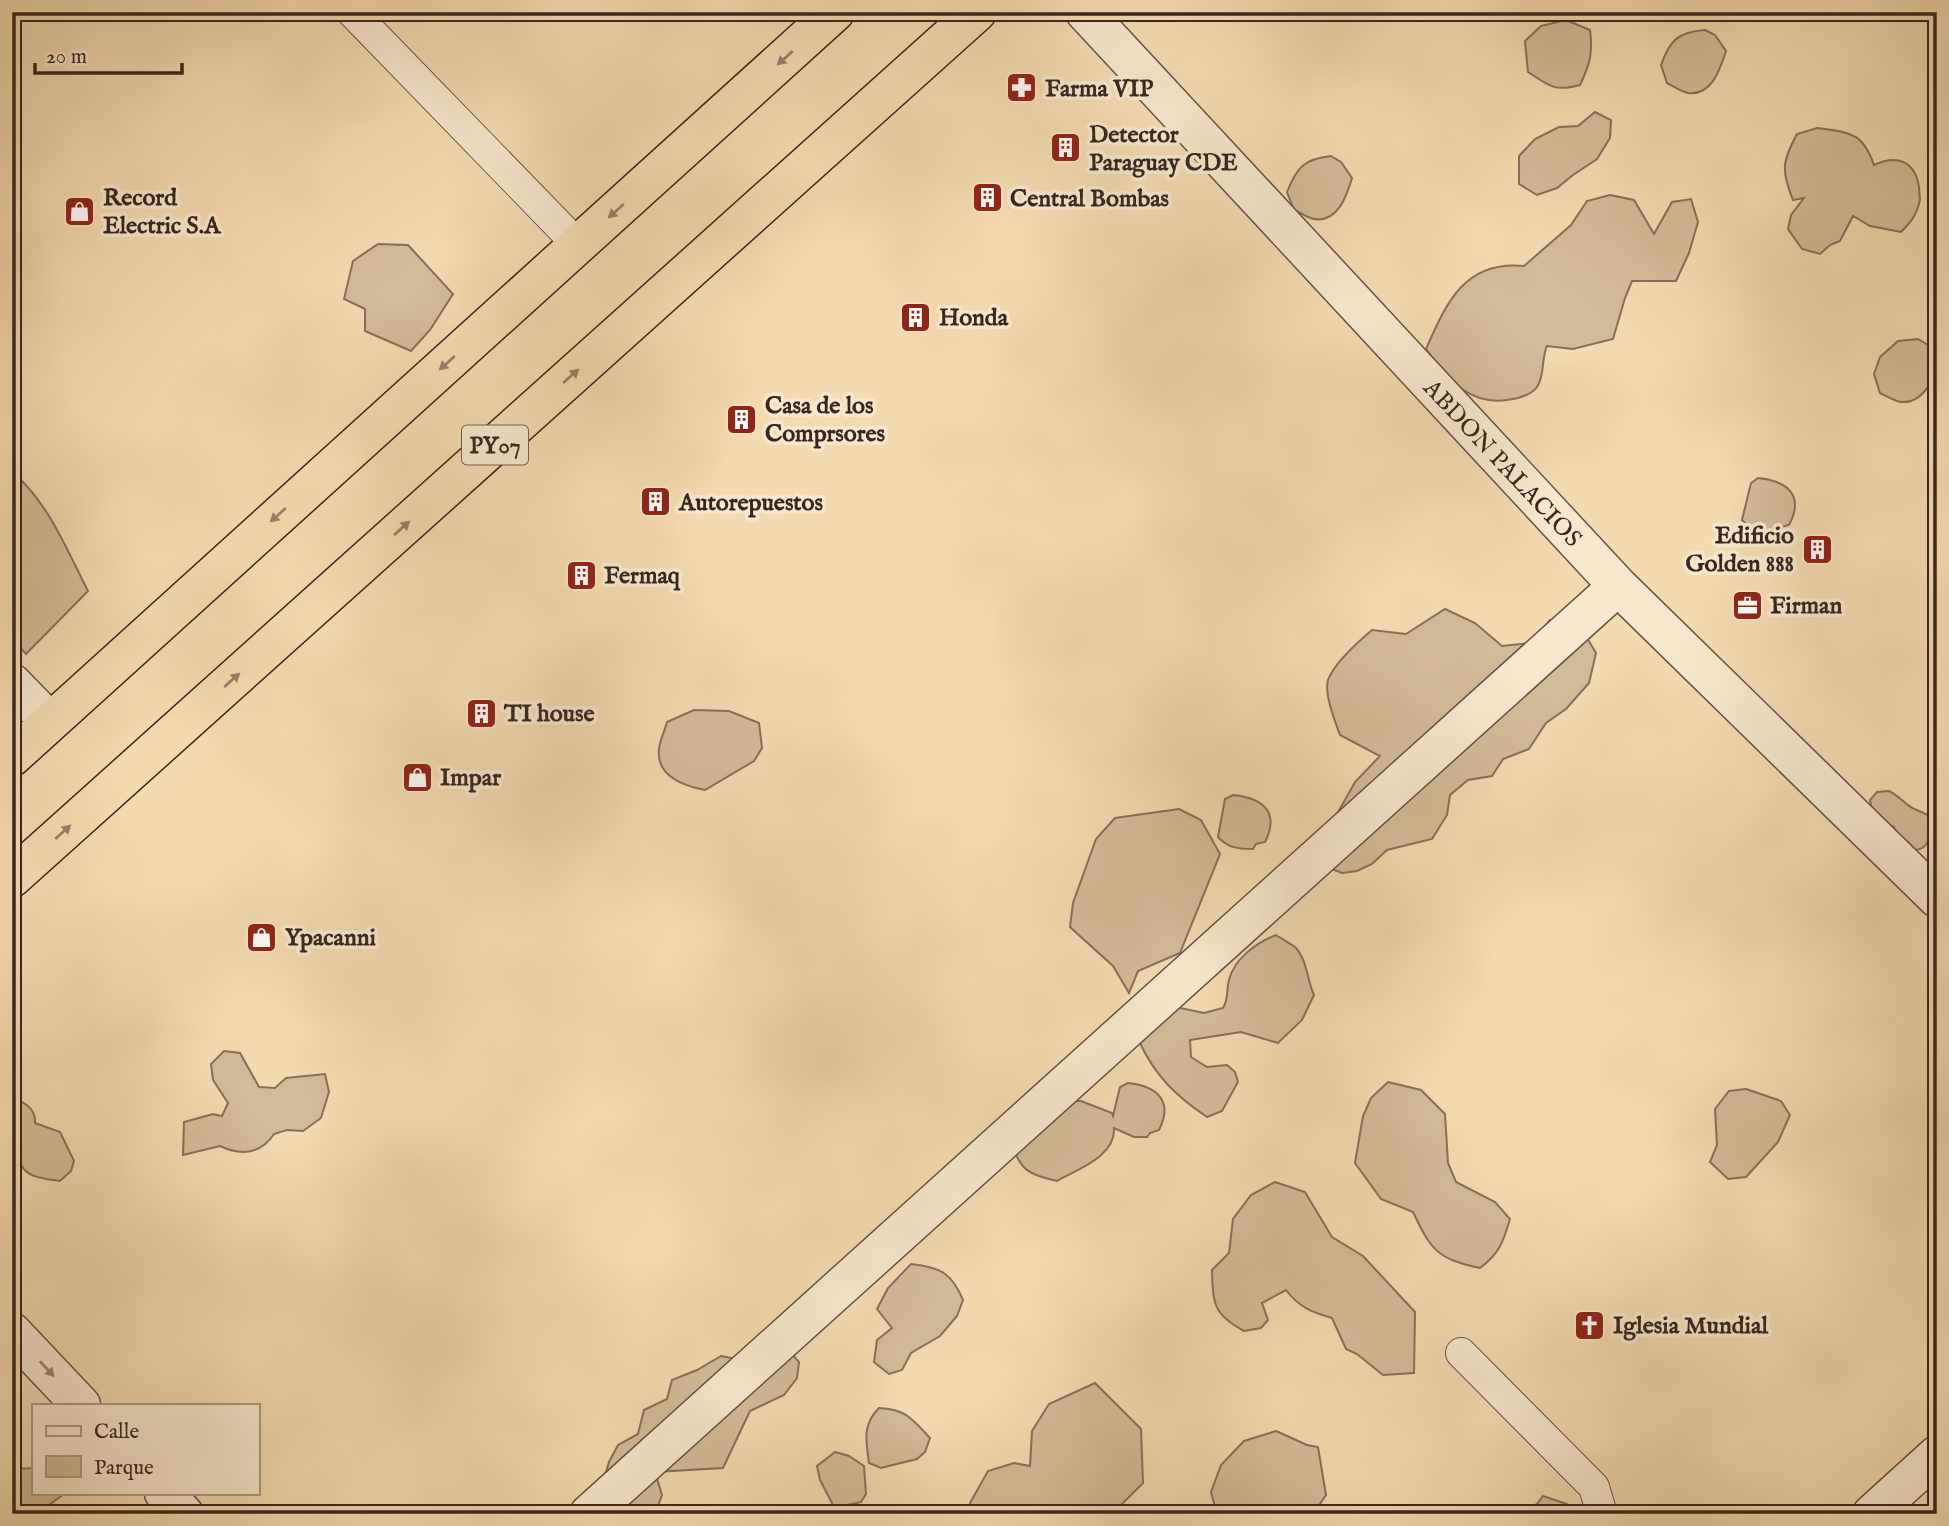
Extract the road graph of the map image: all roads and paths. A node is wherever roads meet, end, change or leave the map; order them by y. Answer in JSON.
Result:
{"nodes":[{"id":1,"x":352,"y":12,"type":"edge"},
{"id":2,"x":835,"y":12,"type":"edge"},
{"id":3,"x":977,"y":12,"type":"edge"},
{"id":4,"x":1085,"y":12,"type":"edge"},
{"id":5,"x":578,"y":245,"type":"junction"},
{"id":6,"x":1618,"y":586,"type":"junction"},
{"id":7,"x":12,"y":683,"type":"edge"},
{"id":8,"x":50,"y":722,"type":"junction"},
{"id":9,"x":12,"y":757,"type":"edge"},
{"id":10,"x":12,"y":878,"type":"edge"},
{"id":11,"x":1937,"y":898,"type":"edge"},
{"id":12,"x":12,"y":1332,"type":"edge"},
{"id":13,"x":1461,"y":1353,"type":"dead end"},
{"id":14,"x":80,"y":1404,"type":"edge"},
{"id":15,"x":1937,"y":1455,"type":"edge"},
{"id":16,"x":165,"y":1494,"type":"edge"},
{"id":17,"x":184,"y":1514,"type":"edge"},
{"id":18,"x":589,"y":1514,"type":"edge"},
{"id":19,"x":1601,"y":1514,"type":"edge"},
{"id":20,"x":1872,"y":1514,"type":"edge"}],
"edges":[{"from":1,"to":5,"type":"lane"},
{"from":2,"to":5,"type":"highway","one_way":true},
{"from":10,"to":3,"type":"highway","number":"PY07","one_way":true},
{"from":4,"to":6,"type":"street","name":"ABDON PALACIOS"},
{"from":5,"to":8,"type":"highway","one_way":true},
{"from":6,"to":11,"type":"street","name":"ABDON PALACIOS"},
{"from":6,"to":18,"type":"street"},
{"from":7,"to":8,"type":"street"},
{"from":8,"to":9,"type":"highway"},
{"from":12,"to":14,"type":"street","one_way":true},
{"from":13,"to":19,"type":"lane"},
{"from":15,"to":20,"type":"street"},
{"from":16,"to":17,"type":"street"}]}
